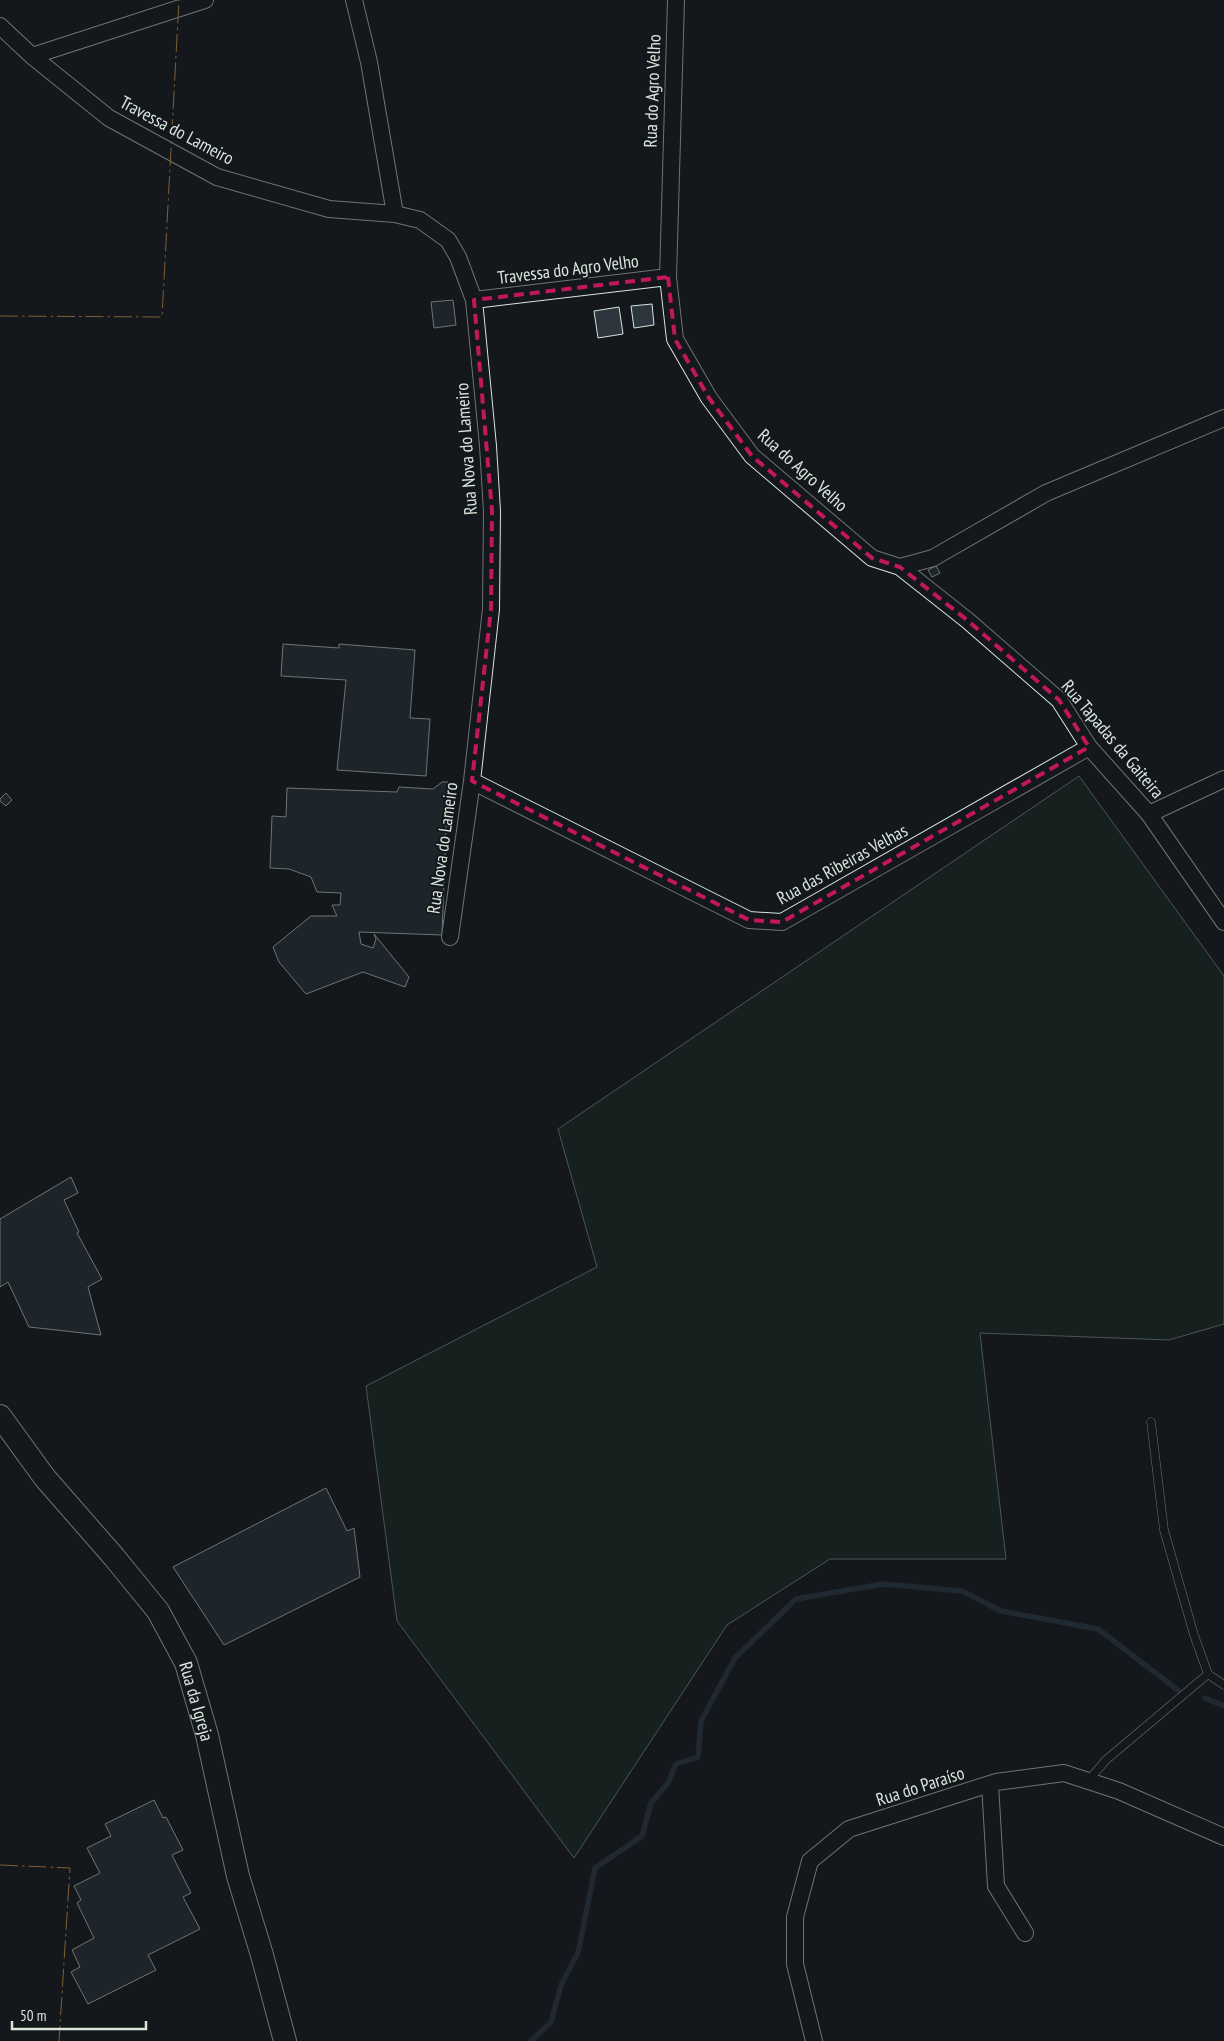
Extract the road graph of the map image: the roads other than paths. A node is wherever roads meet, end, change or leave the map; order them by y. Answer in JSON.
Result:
{"nodes":[{"id":1,"x":205,"y":0,"type":"edge"},
{"id":2,"x":354,"y":0,"type":"edge"},
{"id":3,"x":676,"y":0,"type":"edge"},
{"id":4,"x":0,"y":26,"type":"edge"},
{"id":5,"x":32,"y":56,"type":"junction"},
{"id":6,"x":395,"y":214,"type":"junction"},
{"id":7,"x":668,"y":277,"type":"junction"},
{"id":8,"x":474,"y":300,"type":"junction"},
{"id":9,"x":1224,"y":418,"type":"edge"},
{"id":10,"x":900,"y":567,"type":"junction"},
{"id":11,"x":1089,"y":747,"type":"junction"},
{"id":12,"x":1224,"y":779,"type":"edge"},
{"id":13,"x":472,"y":781,"type":"junction"},
{"id":14,"x":1149,"y":814,"type":"junction"},
{"id":15,"x":1224,"y":922,"type":"edge"},
{"id":16,"x":450,"y":937,"type":"dead end"},
{"id":17,"x":0,"y":1416,"type":"edge"},
{"id":18,"x":1151,"y":1422,"type":"dead end"},
{"id":19,"x":1208,"y":1674,"type":"junction"},
{"id":20,"x":1224,"y":1685,"type":"edge"},
{"id":21,"x":1088,"y":1781,"type":"junction"},
{"id":22,"x":990,"y":1784,"type":"junction"},
{"id":23,"x":1224,"y":1837,"type":"edge"},
{"id":24,"x":1025,"y":1934,"type":"dead end"},
{"id":25,"x":285,"y":2041,"type":"edge"},
{"id":26,"x":814,"y":2041,"type":"edge"}],
"edges":[{"from":1,"to":5,"type":"street"},
{"from":2,"to":6,"type":"street"},
{"from":3,"to":7,"type":"street","name":"Rua do Agro Velho"},
{"from":4,"to":5,"type":"street","name":"Travessa do Lameiro"},
{"from":5,"to":6,"type":"street","name":"Travessa do Lameiro"},
{"from":6,"to":8,"type":"street","name":"Rua Nova do Lameiro"},
{"from":7,"to":8,"type":"street","name":"Travessa do Agro Velho"},
{"from":7,"to":10,"type":"street","name":"Rua do Agro Velho"},
{"from":8,"to":13,"type":"street","name":"Rua Nova do Lameiro"},
{"from":9,"to":10,"type":"street"},
{"from":10,"to":11,"type":"street","name":"Rua Tapadas da Gaiteira"},
{"from":11,"to":13,"type":"street","name":"Rua das Ribeiras Velhas"},
{"from":11,"to":14,"type":"street","name":"Rua Tapadas da Gaiteira"},
{"from":12,"to":14,"type":"street"},
{"from":13,"to":16,"type":"street","name":"Rua Nova do Lameiro"},
{"from":14,"to":15,"type":"street","name":"Rua Tapadas da Gaiteira"},
{"from":17,"to":25,"type":"main road","name":"Rua da Igreja"},
{"from":18,"to":19,"type":"lane"},
{"from":19,"to":20,"type":"lane"},
{"from":19,"to":21,"type":"lane"},
{"from":21,"to":22,"type":"street","name":"Rua do Paraíso"},
{"from":21,"to":23,"type":"street","name":"Rua do Paraíso"},
{"from":22,"to":24,"type":"street"},
{"from":22,"to":26,"type":"street","name":"Rua do Paraíso"}]}
